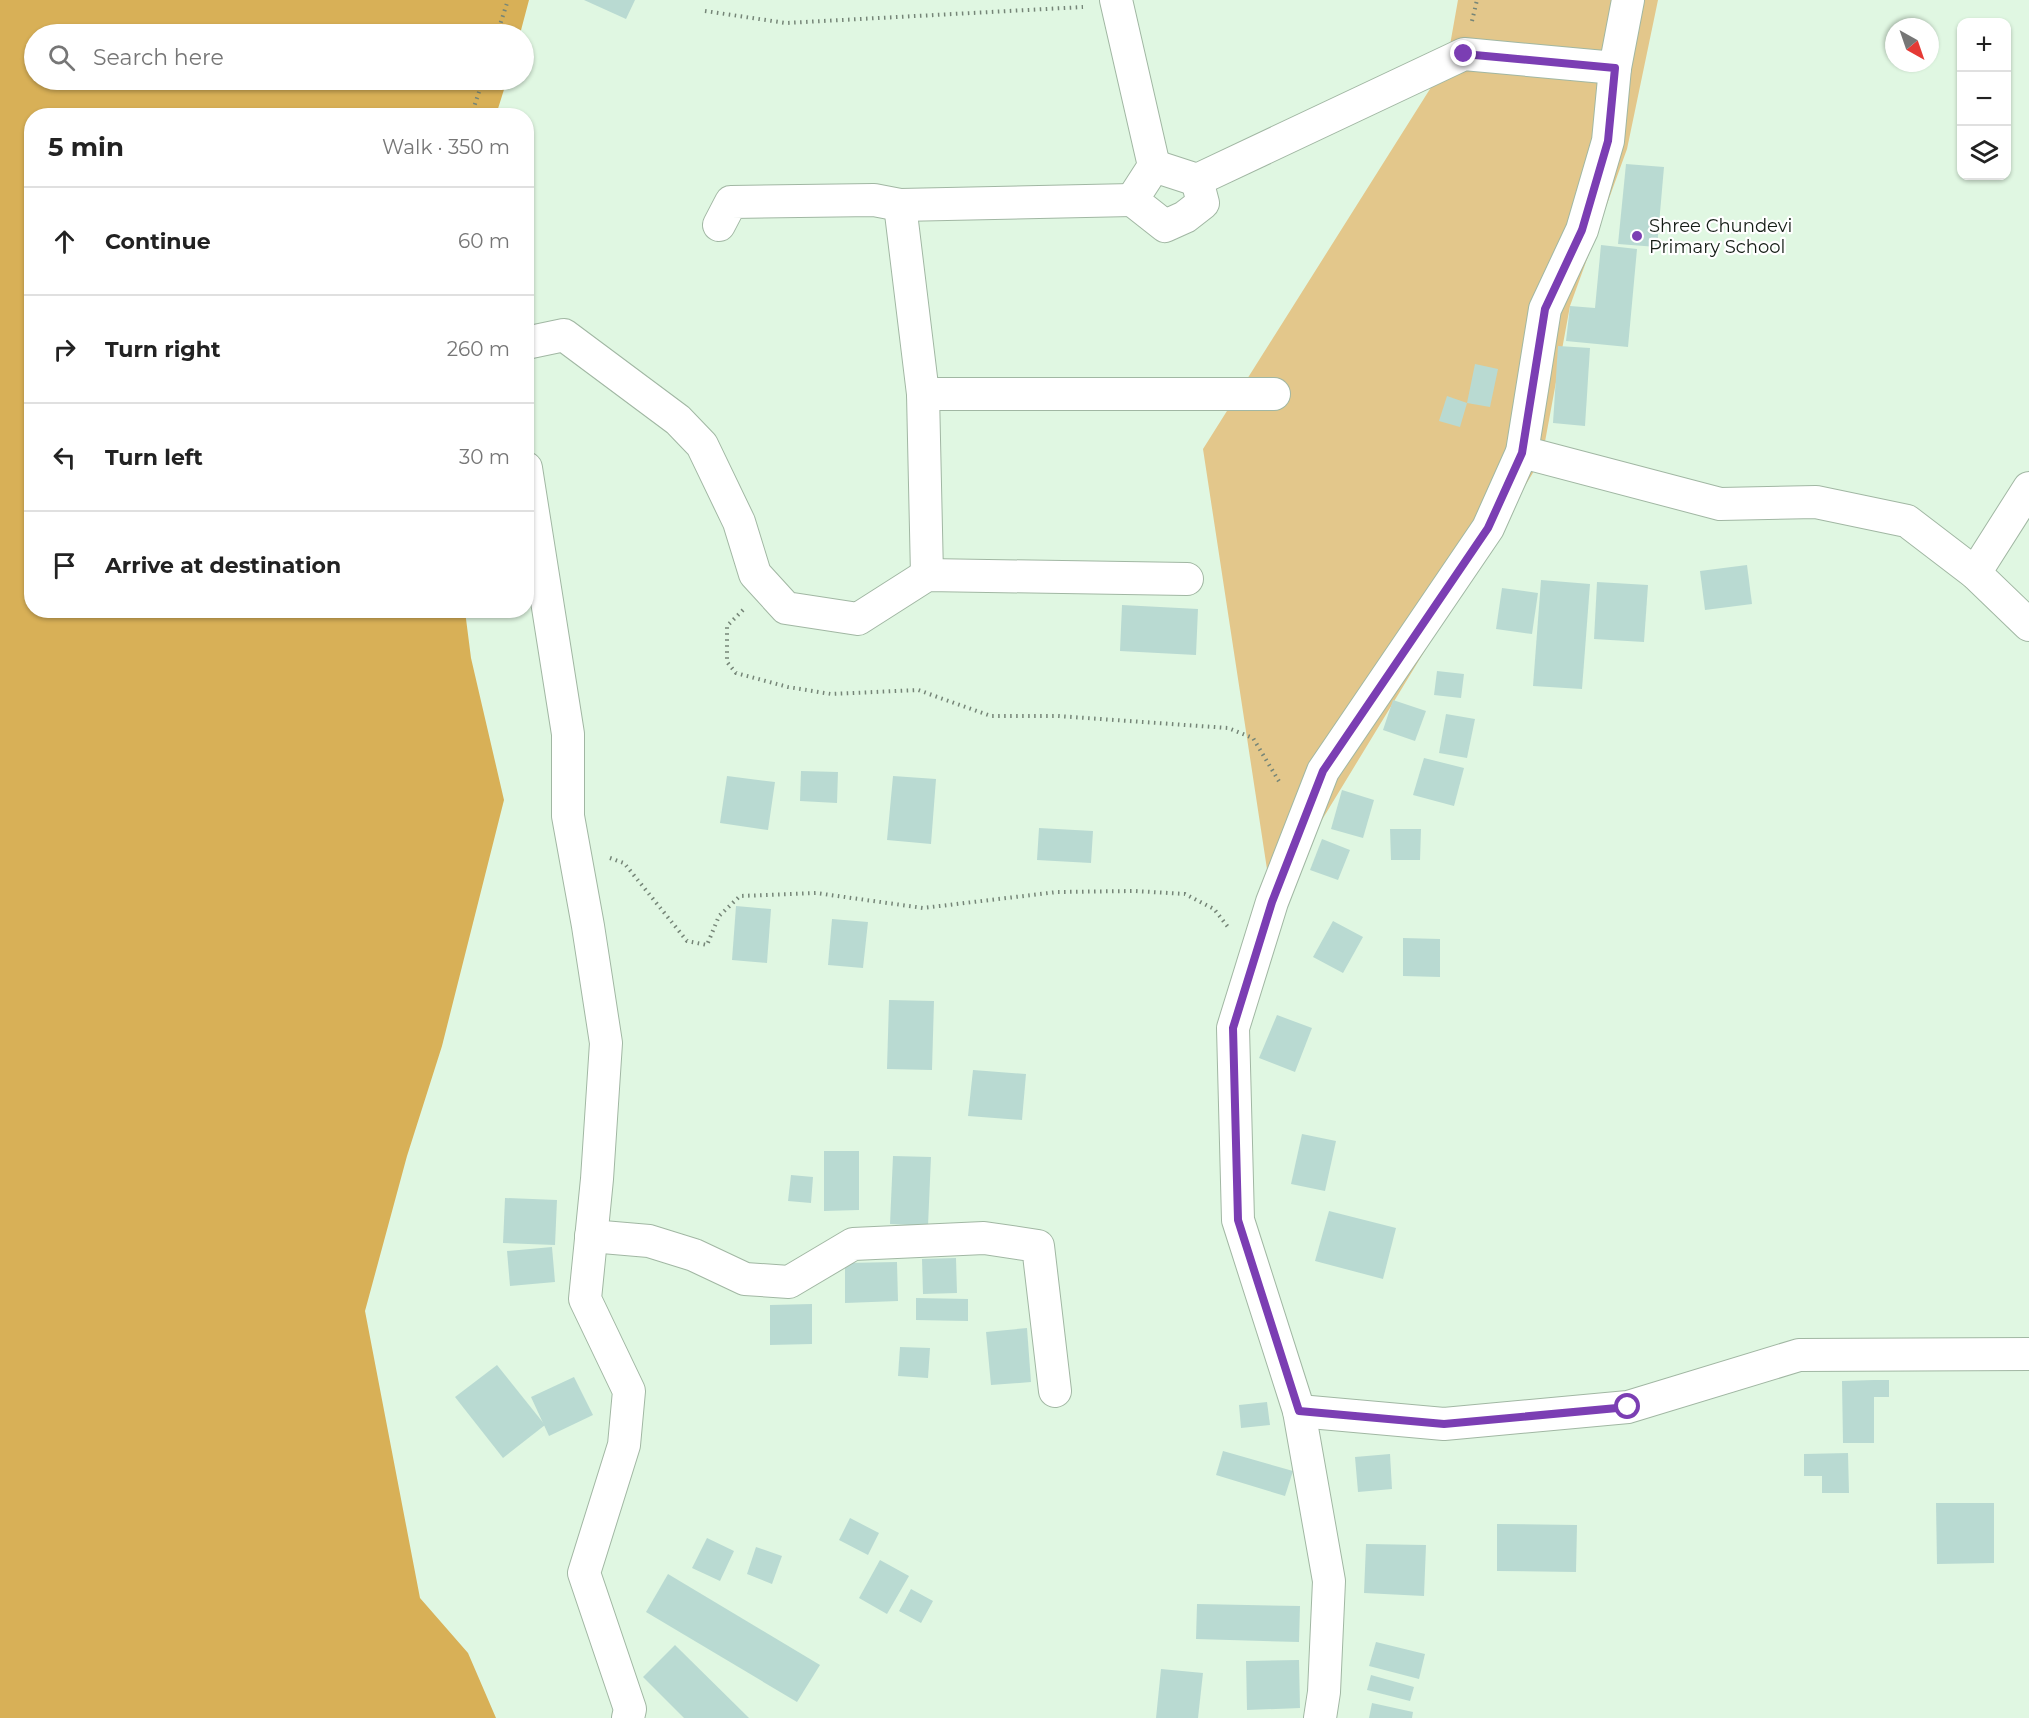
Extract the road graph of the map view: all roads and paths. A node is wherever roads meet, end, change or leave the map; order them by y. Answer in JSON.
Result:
{"nodes":[{"id":1,"x":508,"y":0,"type":"edge"},
{"id":2,"x":1628,"y":0,"type":"edge"},
{"id":3,"x":1117,"y":2,"type":"edge"},
{"id":4,"x":705,"y":11,"type":"dead end"},
{"id":5,"x":500,"y":24,"type":"edge"},
{"id":6,"x":1615,"y":68,"type":"junction"},
{"id":7,"x":480,"y":90,"type":"edge"},
{"id":8,"x":474,"y":108,"type":"edge"},
{"id":9,"x":1154,"y":166,"type":"junction"},
{"id":10,"x":1197,"y":180,"type":"junction"},
{"id":11,"x":1132,"y":200,"type":"junction"},
{"id":12,"x":900,"y":205,"type":"junction"},
{"id":13,"x":719,"y":225,"type":"dead end"},
{"id":14,"x":534,"y":341,"type":"edge"},
{"id":15,"x":922,"y":394,"type":"junction"},
{"id":16,"x":1274,"y":394,"type":"dead end"},
{"id":17,"x":1522,"y":453,"type":"junction"},
{"id":18,"x":2029,"y":488,"type":"edge"},
{"id":19,"x":534,"y":519,"type":"edge"},
{"id":20,"x":1975,"y":573,"type":"junction"},
{"id":21,"x":927,"y":575,"type":"junction"},
{"id":22,"x":1187,"y":579,"type":"dead end"},
{"id":23,"x":766,"y":586,"type":"junction"},
{"id":24,"x":2029,"y":624,"type":"edge"},
{"id":25,"x":1303,"y":822,"type":"junction"},
{"id":26,"x":573,"y":846,"type":"junction"},
{"id":27,"x":1254,"y":961,"type":"junction"},
{"id":28,"x":591,"y":1236,"type":"junction"},
{"id":29,"x":2029,"y":1354,"type":"edge"},
{"id":30,"x":1055,"y":1391,"type":"dead end"},
{"id":31,"x":1299,"y":1411,"type":"junction"},
{"id":32,"x":628,"y":1718,"type":"edge"},
{"id":33,"x":1320,"y":1718,"type":"edge"}],
"edges":[{"from":1,"to":5,"type":"path"},
{"from":2,"to":6,"type":"street"},
{"from":3,"to":4,"type":"path"},
{"from":3,"to":9,"type":"street"},
{"from":6,"to":10,"type":"street"},
{"from":6,"to":17,"type":"street"},
{"from":7,"to":8,"type":"path"},
{"from":9,"to":10,"type":"street"},
{"from":9,"to":11,"type":"street"},
{"from":10,"to":11,"type":"street"},
{"from":11,"to":12,"type":"street"},
{"from":12,"to":13,"type":"street"},
{"from":12,"to":15,"type":"street"},
{"from":14,"to":23,"type":"street"},
{"from":15,"to":16,"type":"street"},
{"from":15,"to":21,"type":"street"},
{"from":17,"to":20,"type":"street"},
{"from":17,"to":25,"type":"street"},
{"from":18,"to":20,"type":"street"},
{"from":19,"to":26,"type":"street"},
{"from":20,"to":24,"type":"street"},
{"from":21,"to":22,"type":"street"},
{"from":21,"to":23,"type":"street"},
{"from":23,"to":25,"type":"path"},
{"from":25,"to":27,"type":"street"},
{"from":26,"to":27,"type":"path"},
{"from":26,"to":28,"type":"street"},
{"from":27,"to":31,"type":"street"},
{"from":28,"to":30,"type":"street"},
{"from":28,"to":32,"type":"street"},
{"from":29,"to":31,"type":"street"},
{"from":31,"to":33,"type":"street"}]}
